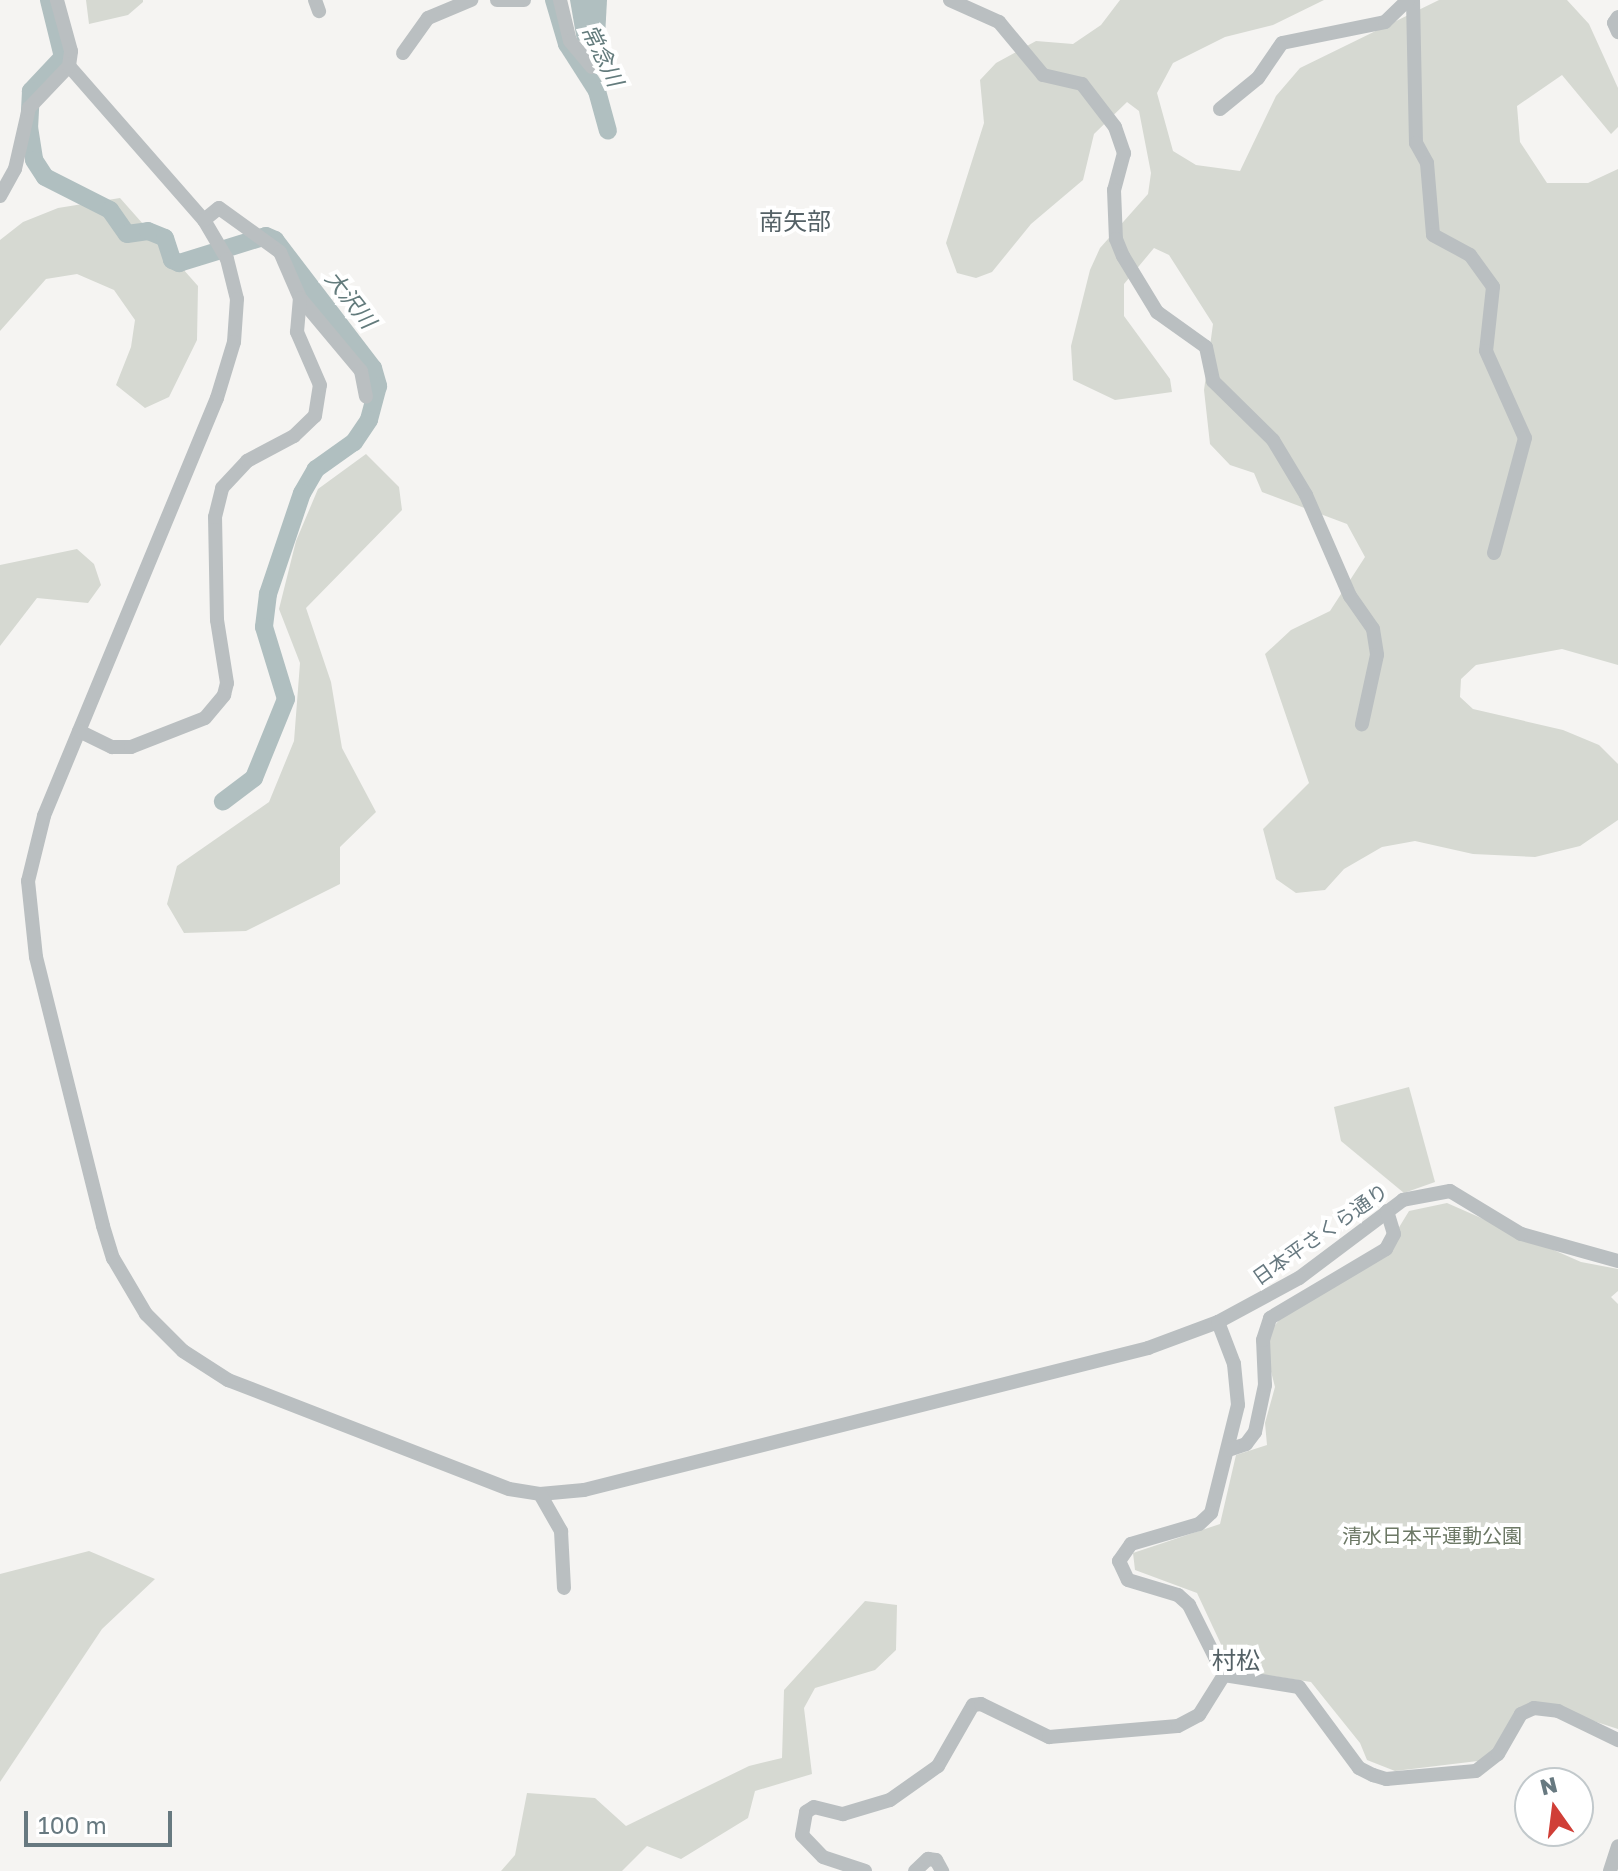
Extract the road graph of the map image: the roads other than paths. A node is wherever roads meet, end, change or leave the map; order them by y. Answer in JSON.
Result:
{"nodes":[{"id":1,"x":57,"y":0,"type":"edge"},
{"id":2,"x":471,"y":0,"type":"edge"},
{"id":3,"x":497,"y":0,"type":"edge"},
{"id":4,"x":524,"y":0,"type":"edge"},
{"id":5,"x":560,"y":0,"type":"edge"},
{"id":6,"x":950,"y":0,"type":"edge"},
{"id":7,"x":1411,"y":0,"type":"edge"},
{"id":8,"x":1618,"y":17,"type":"edge"},
{"id":9,"x":1618,"y":32,"type":"edge"},
{"id":10,"x":403,"y":53,"type":"dead end"},
{"id":11,"x":69,"y":66,"type":"junction"},
{"id":12,"x":592,"y":67,"type":"dead end"},
{"id":13,"x":1220,"y":109,"type":"dead end"},
{"id":14,"x":0,"y":196,"type":"edge"},
{"id":15,"x":204,"y":220,"type":"junction"},
{"id":16,"x":300,"y":298,"type":"junction"},
{"id":17,"x":366,"y":397,"type":"dead end"},
{"id":18,"x":1494,"y":553,"type":"dead end"},
{"id":19,"x":1362,"y":724,"type":"dead end"},
{"id":20,"x":79,"y":731,"type":"junction"},
{"id":21,"x":1387,"y":1211,"type":"junction"},
{"id":22,"x":1618,"y":1261,"type":"edge"},
{"id":23,"x":1218,"y":1322,"type":"junction"},
{"id":24,"x":1228,"y":1450,"type":"junction"},
{"id":25,"x":540,"y":1494,"type":"junction"},
{"id":26,"x":564,"y":1588,"type":"dead end"},
{"id":27,"x":1224,"y":1675,"type":"junction"},
{"id":28,"x":1618,"y":1740,"type":"edge"},
{"id":29,"x":1618,"y":1846,"type":"edge"},
{"id":30,"x":865,"y":1871,"type":"edge"},
{"id":31,"x":915,"y":1871,"type":"edge"},
{"id":32,"x":942,"y":1871,"type":"edge"},
{"id":33,"x":1610,"y":1871,"type":"edge"}],
"edges":[{"from":1,"to":11,"type":"street"},
{"from":2,"to":10,"type":"street"},
{"from":3,"to":4,"type":"street"},
{"from":5,"to":12,"type":"street"},
{"from":6,"to":19,"type":"street"},
{"from":7,"to":13,"type":"street"},
{"from":7,"to":18,"type":"street"},
{"from":8,"to":9,"type":"street"},
{"from":11,"to":14,"type":"street"},
{"from":11,"to":15,"type":"street","name":"日本平さくら通り"},
{"from":15,"to":16,"type":"street"},
{"from":15,"to":20,"type":"street","name":"日本平さくら通り"},
{"from":16,"to":17,"type":"street"},
{"from":16,"to":20,"type":"street"},
{"from":20,"to":25,"type":"street","name":"日本平さくら通り"},
{"from":21,"to":22,"type":"street","name":"日本平さくら通り"},
{"from":21,"to":23,"type":"street","name":"日本平さくら通り"},
{"from":21,"to":24,"type":"street"},
{"from":23,"to":24,"type":"street"},
{"from":23,"to":25,"type":"street","name":"日本平さくら通り"},
{"from":24,"to":27,"type":"street"},
{"from":25,"to":26,"type":"street"},
{"from":27,"to":28,"type":"street"},
{"from":27,"to":30,"type":"street"},
{"from":29,"to":33,"type":"street"},
{"from":31,"to":32,"type":"street"}]}
